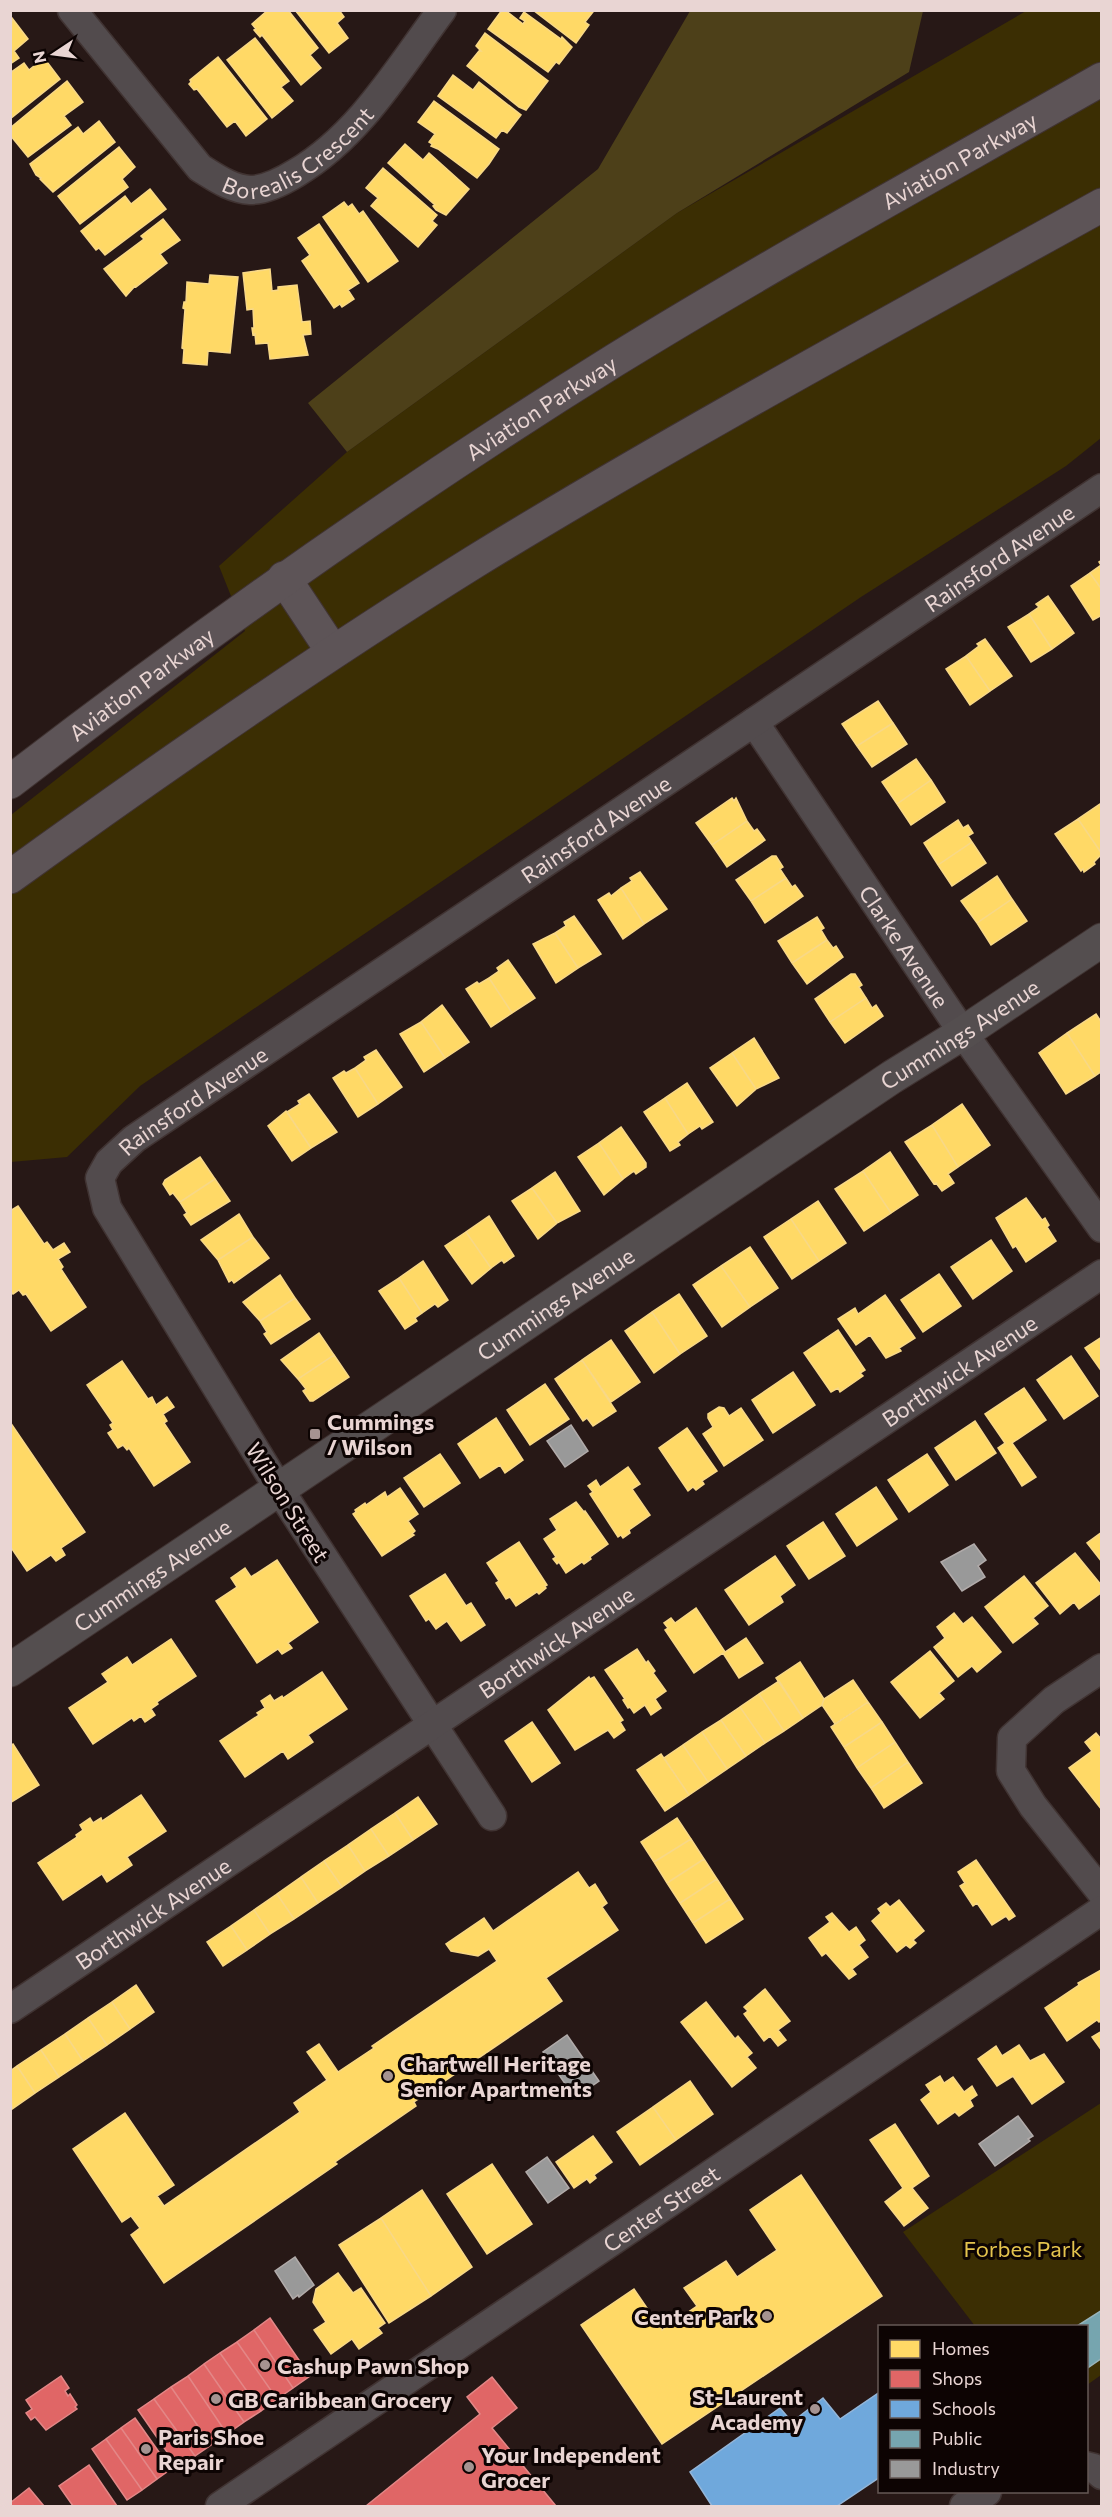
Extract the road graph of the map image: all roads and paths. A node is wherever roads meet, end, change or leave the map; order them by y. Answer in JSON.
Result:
{"nodes":[{"id":1,"x":72,"y":10,"type":"edge"},
{"id":2,"x":442,"y":10,"type":"edge"},
{"id":3,"x":1101,"y":79,"type":"edge"},
{"id":4,"x":1101,"y":206,"type":"edge"},
{"id":5,"x":1101,"y":488,"type":"edge"},
{"id":6,"x":284,"y":578,"type":"junction"},
{"id":7,"x":333,"y":652,"type":"junction"},
{"id":8,"x":754,"y":722,"type":"junction"},
{"id":9,"x":10,"y":782,"type":"edge"},
{"id":10,"x":10,"y":877,"type":"edge"},
{"id":11,"x":1101,"y":940,"type":"edge"},
{"id":12,"x":963,"y":1033,"type":"junction"},
{"id":13,"x":100,"y":1178,"type":"joint"},
{"id":14,"x":1101,"y":1228,"type":"edge"},
{"id":15,"x":1101,"y":1274,"type":"edge"},
{"id":16,"x":279,"y":1489,"type":"junction"},
{"id":17,"x":1101,"y":1668,"type":"edge"},
{"id":18,"x":10,"y":1670,"type":"edge"},
{"id":19,"x":432,"y":1725,"type":"junction"},
{"id":20,"x":492,"y":1816,"type":"dead end"},
{"id":21,"x":1101,"y":1893,"type":"edge"},
{"id":22,"x":1101,"y":1910,"type":"edge"},
{"id":23,"x":10,"y":2009,"type":"edge"},
{"id":24,"x":1088,"y":2466,"type":"edge"},
{"id":25,"x":1101,"y":2475,"type":"edge"},
{"id":26,"x":985,"y":2493,"type":"edge"},
{"id":27,"x":220,"y":2506,"type":"edge"},
{"id":28,"x":964,"y":2506,"type":"edge"}],
"edges":[{"from":1,"to":2,"type":"street","name":"Borealis Crescent"},
{"from":3,"to":6,"type":"main road","name":"Aviation Parkway"},
{"from":4,"to":7,"type":"main road"},
{"from":5,"to":8,"type":"street","name":"Rainsford Avenue"},
{"from":6,"to":7,"type":"main road"},
{"from":6,"to":9,"type":"main road","name":"Aviation Parkway"},
{"from":7,"to":10,"type":"main road"},
{"from":8,"to":12,"type":"street","name":"Clarke Avenue"},
{"from":8,"to":13,"type":"street","name":"Rainsford Avenue"},
{"from":11,"to":12,"type":"street","name":"Cummings Avenue"},
{"from":12,"to":14,"type":"street","name":"Clarke Avenue"},
{"from":12,"to":16,"type":"street","name":"Cummings Avenue"},
{"from":13,"to":16,"type":"street","name":"Wilson Street"},
{"from":15,"to":19,"type":"street","name":"Borthwick Avenue"},
{"from":16,"to":18,"type":"street","name":"Cummings Avenue"},
{"from":16,"to":19,"type":"street","name":"Wilson Street"},
{"from":17,"to":21,"type":"street"},
{"from":19,"to":20,"type":"street","name":"Wilson Street"},
{"from":19,"to":23,"type":"street","name":"Borthwick Avenue"},
{"from":22,"to":27,"type":"street","name":"Center Street"},
{"from":24,"to":25,"type":"street"},
{"from":26,"to":28,"type":"street"}]}
